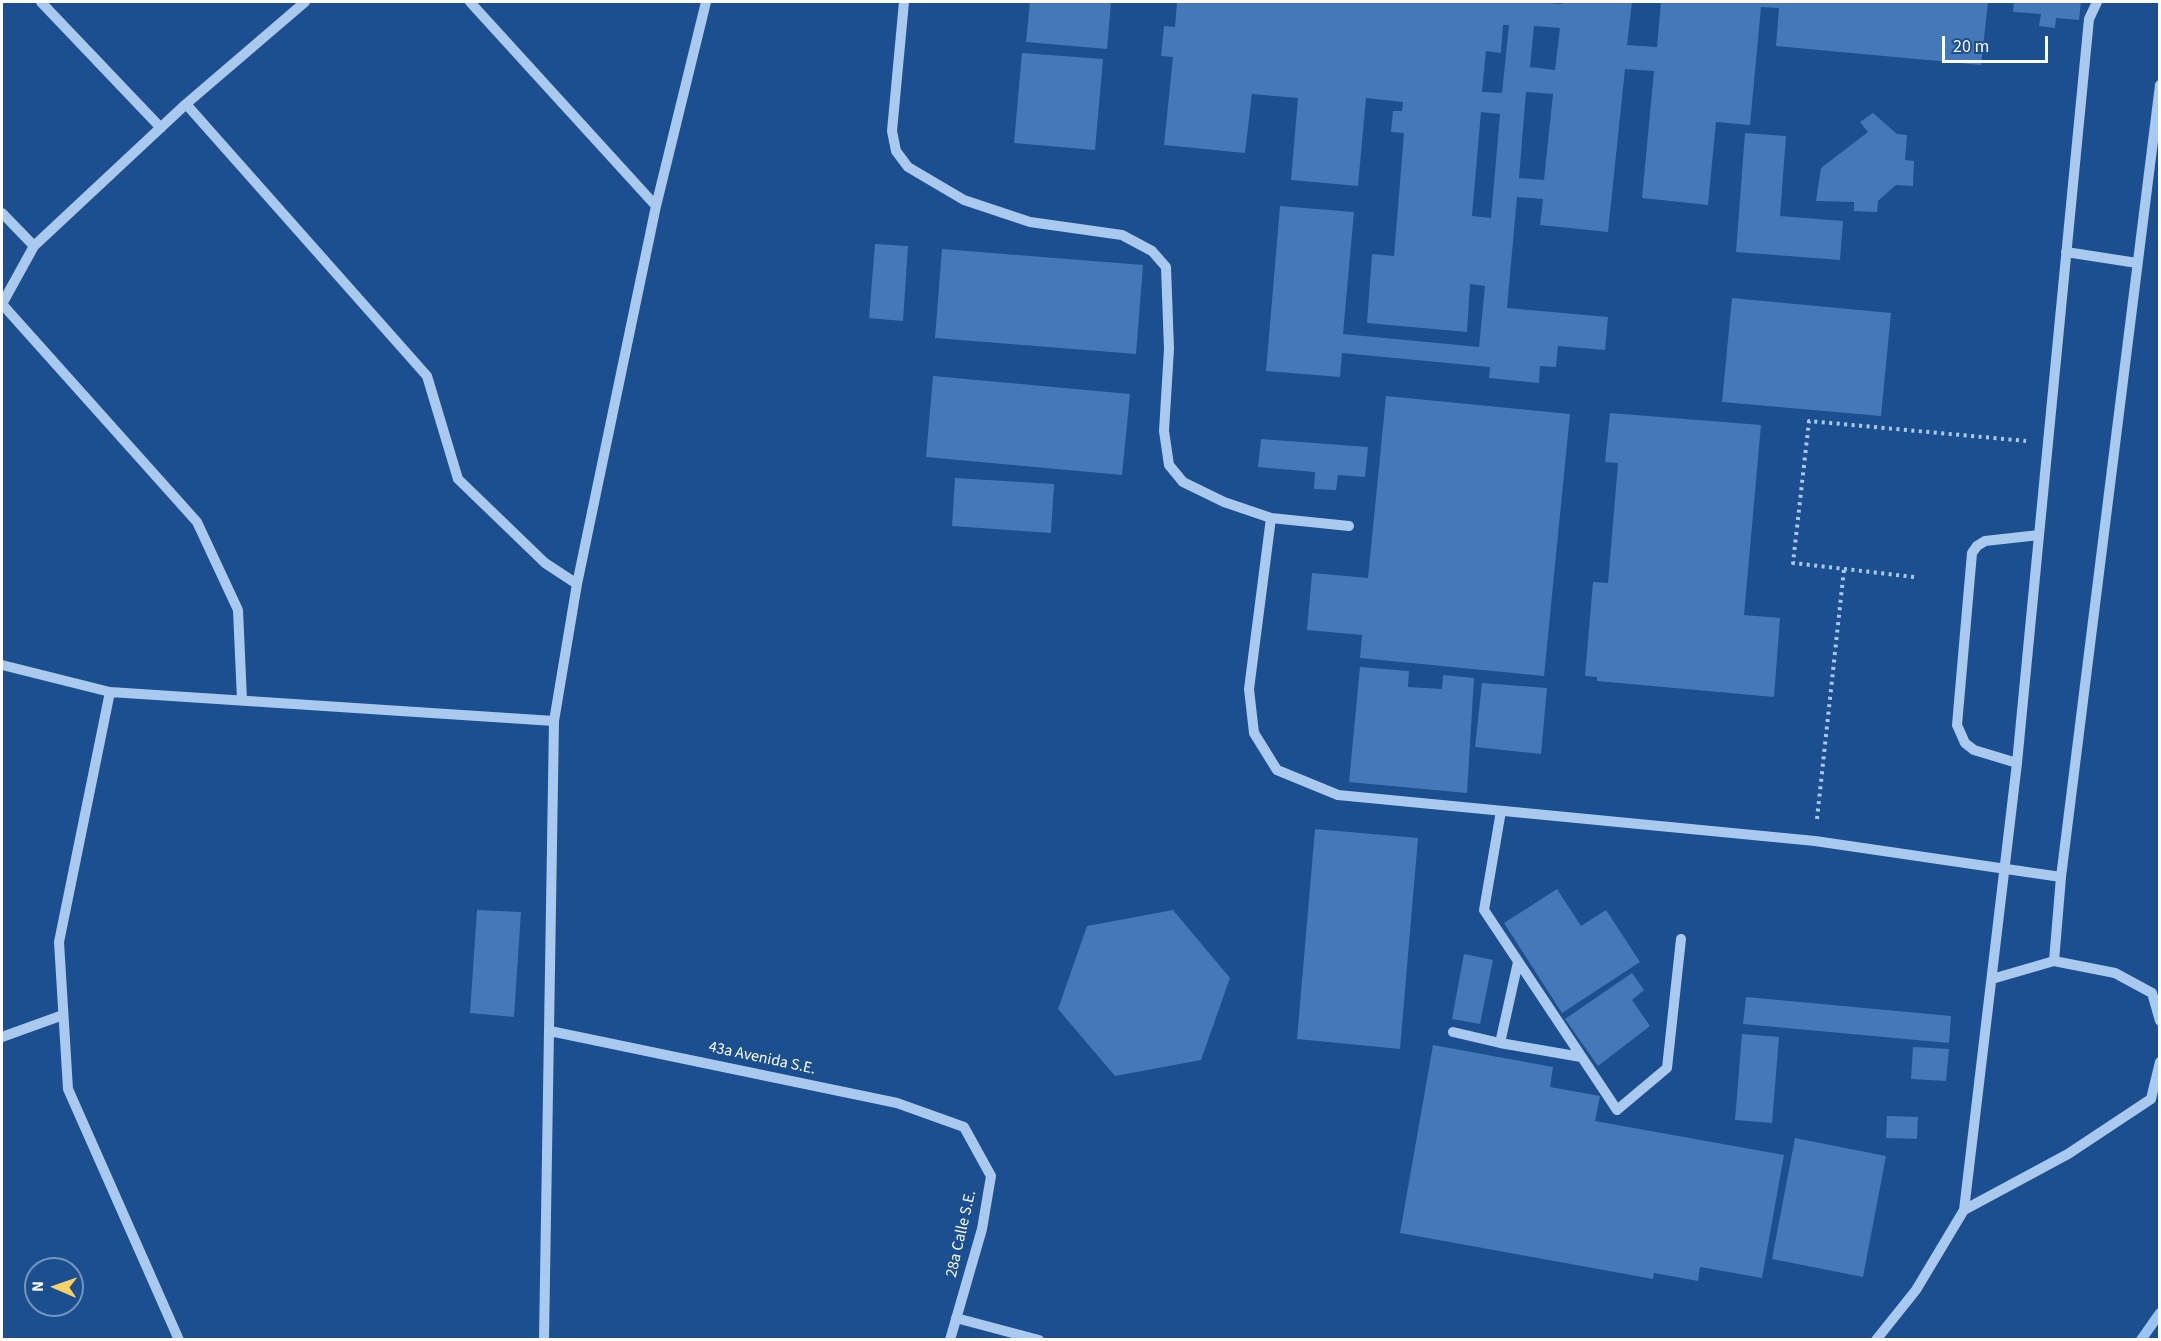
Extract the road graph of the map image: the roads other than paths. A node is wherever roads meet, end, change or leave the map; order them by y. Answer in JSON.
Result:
{"nodes":[{"id":1,"x":41,"y":2,"type":"edge"},
{"id":2,"x":305,"y":2,"type":"edge"},
{"id":3,"x":470,"y":2,"type":"edge"},
{"id":4,"x":706,"y":2,"type":"edge"},
{"id":5,"x":904,"y":2,"type":"edge"},
{"id":6,"x":2097,"y":2,"type":"edge"},
{"id":7,"x":2160,"y":85,"type":"edge"},
{"id":8,"x":186,"y":104,"type":"junction"},
{"id":9,"x":161,"y":128,"type":"junction"},
{"id":10,"x":656,"y":206,"type":"junction"},
{"id":11,"x":2,"y":213,"type":"edge"},
{"id":12,"x":34,"y":246,"type":"junction"},
{"id":13,"x":2066,"y":252,"type":"junction"},
{"id":14,"x":2137,"y":263,"type":"junction"},
{"id":15,"x":1271,"y":518,"type":"junction"},
{"id":16,"x":1349,"y":526,"type":"dead end"},
{"id":17,"x":2039,"y":535,"type":"junction"},
{"id":18,"x":577,"y":584,"type":"junction"},
{"id":19,"x":2,"y":665,"type":"edge"},
{"id":20,"x":110,"y":692,"type":"junction"},
{"id":21,"x":242,"y":700,"type":"junction"},
{"id":22,"x":554,"y":721,"type":"junction"},
{"id":23,"x":2017,"y":763,"type":"junction"},
{"id":24,"x":1501,"y":811,"type":"junction"},
{"id":25,"x":2005,"y":870,"type":"junction"},
{"id":26,"x":2061,"y":878,"type":"junction"},
{"id":27,"x":1681,"y":939,"type":"dead end"},
{"id":28,"x":2054,"y":961,"type":"junction"},
{"id":29,"x":1518,"y":962,"type":"junction"},
{"id":30,"x":1992,"y":979,"type":"junction"},
{"id":31,"x":2156,"y":989,"type":"edge"},
{"id":32,"x":63,"y":1015,"type":"junction"},
{"id":33,"x":2160,"y":1021,"type":"edge"},
{"id":34,"x":550,"y":1030,"type":"junction"},
{"id":35,"x":1453,"y":1032,"type":"dead end"},
{"id":36,"x":2,"y":1037,"type":"edge"},
{"id":37,"x":1500,"y":1043,"type":"junction"},
{"id":38,"x":1581,"y":1057,"type":"junction"},
{"id":39,"x":2160,"y":1062,"type":"edge"},
{"id":40,"x":964,"y":1127,"type":"joint"},
{"id":41,"x":1964,"y":1210,"type":"junction"},
{"id":42,"x":956,"y":1318,"type":"junction"},
{"id":43,"x":179,"y":1340,"type":"edge"},
{"id":44,"x":544,"y":1340,"type":"edge"},
{"id":45,"x":950,"y":1340,"type":"edge"},
{"id":46,"x":1039,"y":1340,"type":"edge"},
{"id":47,"x":1876,"y":1340,"type":"edge"}],
"edges":[{"from":1,"to":9,"type":"street"},
{"from":2,"to":8,"type":"street"},
{"from":3,"to":10,"type":"street"},
{"from":4,"to":10,"type":"street"},
{"from":5,"to":15,"type":"street"},
{"from":6,"to":13,"type":"street"},
{"from":7,"to":14,"type":"street"},
{"from":8,"to":9,"type":"street"},
{"from":8,"to":18,"type":"street"},
{"from":9,"to":12,"type":"street"},
{"from":10,"to":18,"type":"street"},
{"from":11,"to":12,"type":"street"},
{"from":12,"to":21,"type":"street"},
{"from":13,"to":14,"type":"street"},
{"from":13,"to":17,"type":"street"},
{"from":14,"to":26,"type":"street"},
{"from":15,"to":16,"type":"street"},
{"from":15,"to":24,"type":"street"},
{"from":17,"to":23,"type":"street"},
{"from":17,"to":23,"type":"street"},
{"from":18,"to":22,"type":"street"},
{"from":19,"to":20,"type":"street"},
{"from":20,"to":21,"type":"street"},
{"from":20,"to":32,"type":"street"},
{"from":21,"to":22,"type":"street"},
{"from":22,"to":34,"type":"street"},
{"from":23,"to":25,"type":"street"},
{"from":24,"to":25,"type":"street"},
{"from":24,"to":29,"type":"street"},
{"from":25,"to":26,"type":"street"},
{"from":25,"to":30,"type":"street"},
{"from":26,"to":28,"type":"street"},
{"from":27,"to":38,"type":"street"},
{"from":28,"to":30,"type":"street"},
{"from":28,"to":31,"type":"street"},
{"from":29,"to":37,"type":"street"},
{"from":29,"to":38,"type":"street"},
{"from":30,"to":41,"type":"street"},
{"from":31,"to":33,"type":"street"},
{"from":32,"to":36,"type":"street"},
{"from":32,"to":43,"type":"street"},
{"from":34,"to":40,"type":"street","name":"43a Avenida S.E."},
{"from":34,"to":44,"type":"street"},
{"from":35,"to":37,"type":"street"},
{"from":37,"to":38,"type":"street"},
{"from":39,"to":41,"type":"street"},
{"from":40,"to":42,"type":"street","name":"28a Calle S.E."},
{"from":41,"to":47,"type":"street"},
{"from":42,"to":45,"type":"street","name":"28a Calle S.E."},
{"from":42,"to":46,"type":"street"}]}
